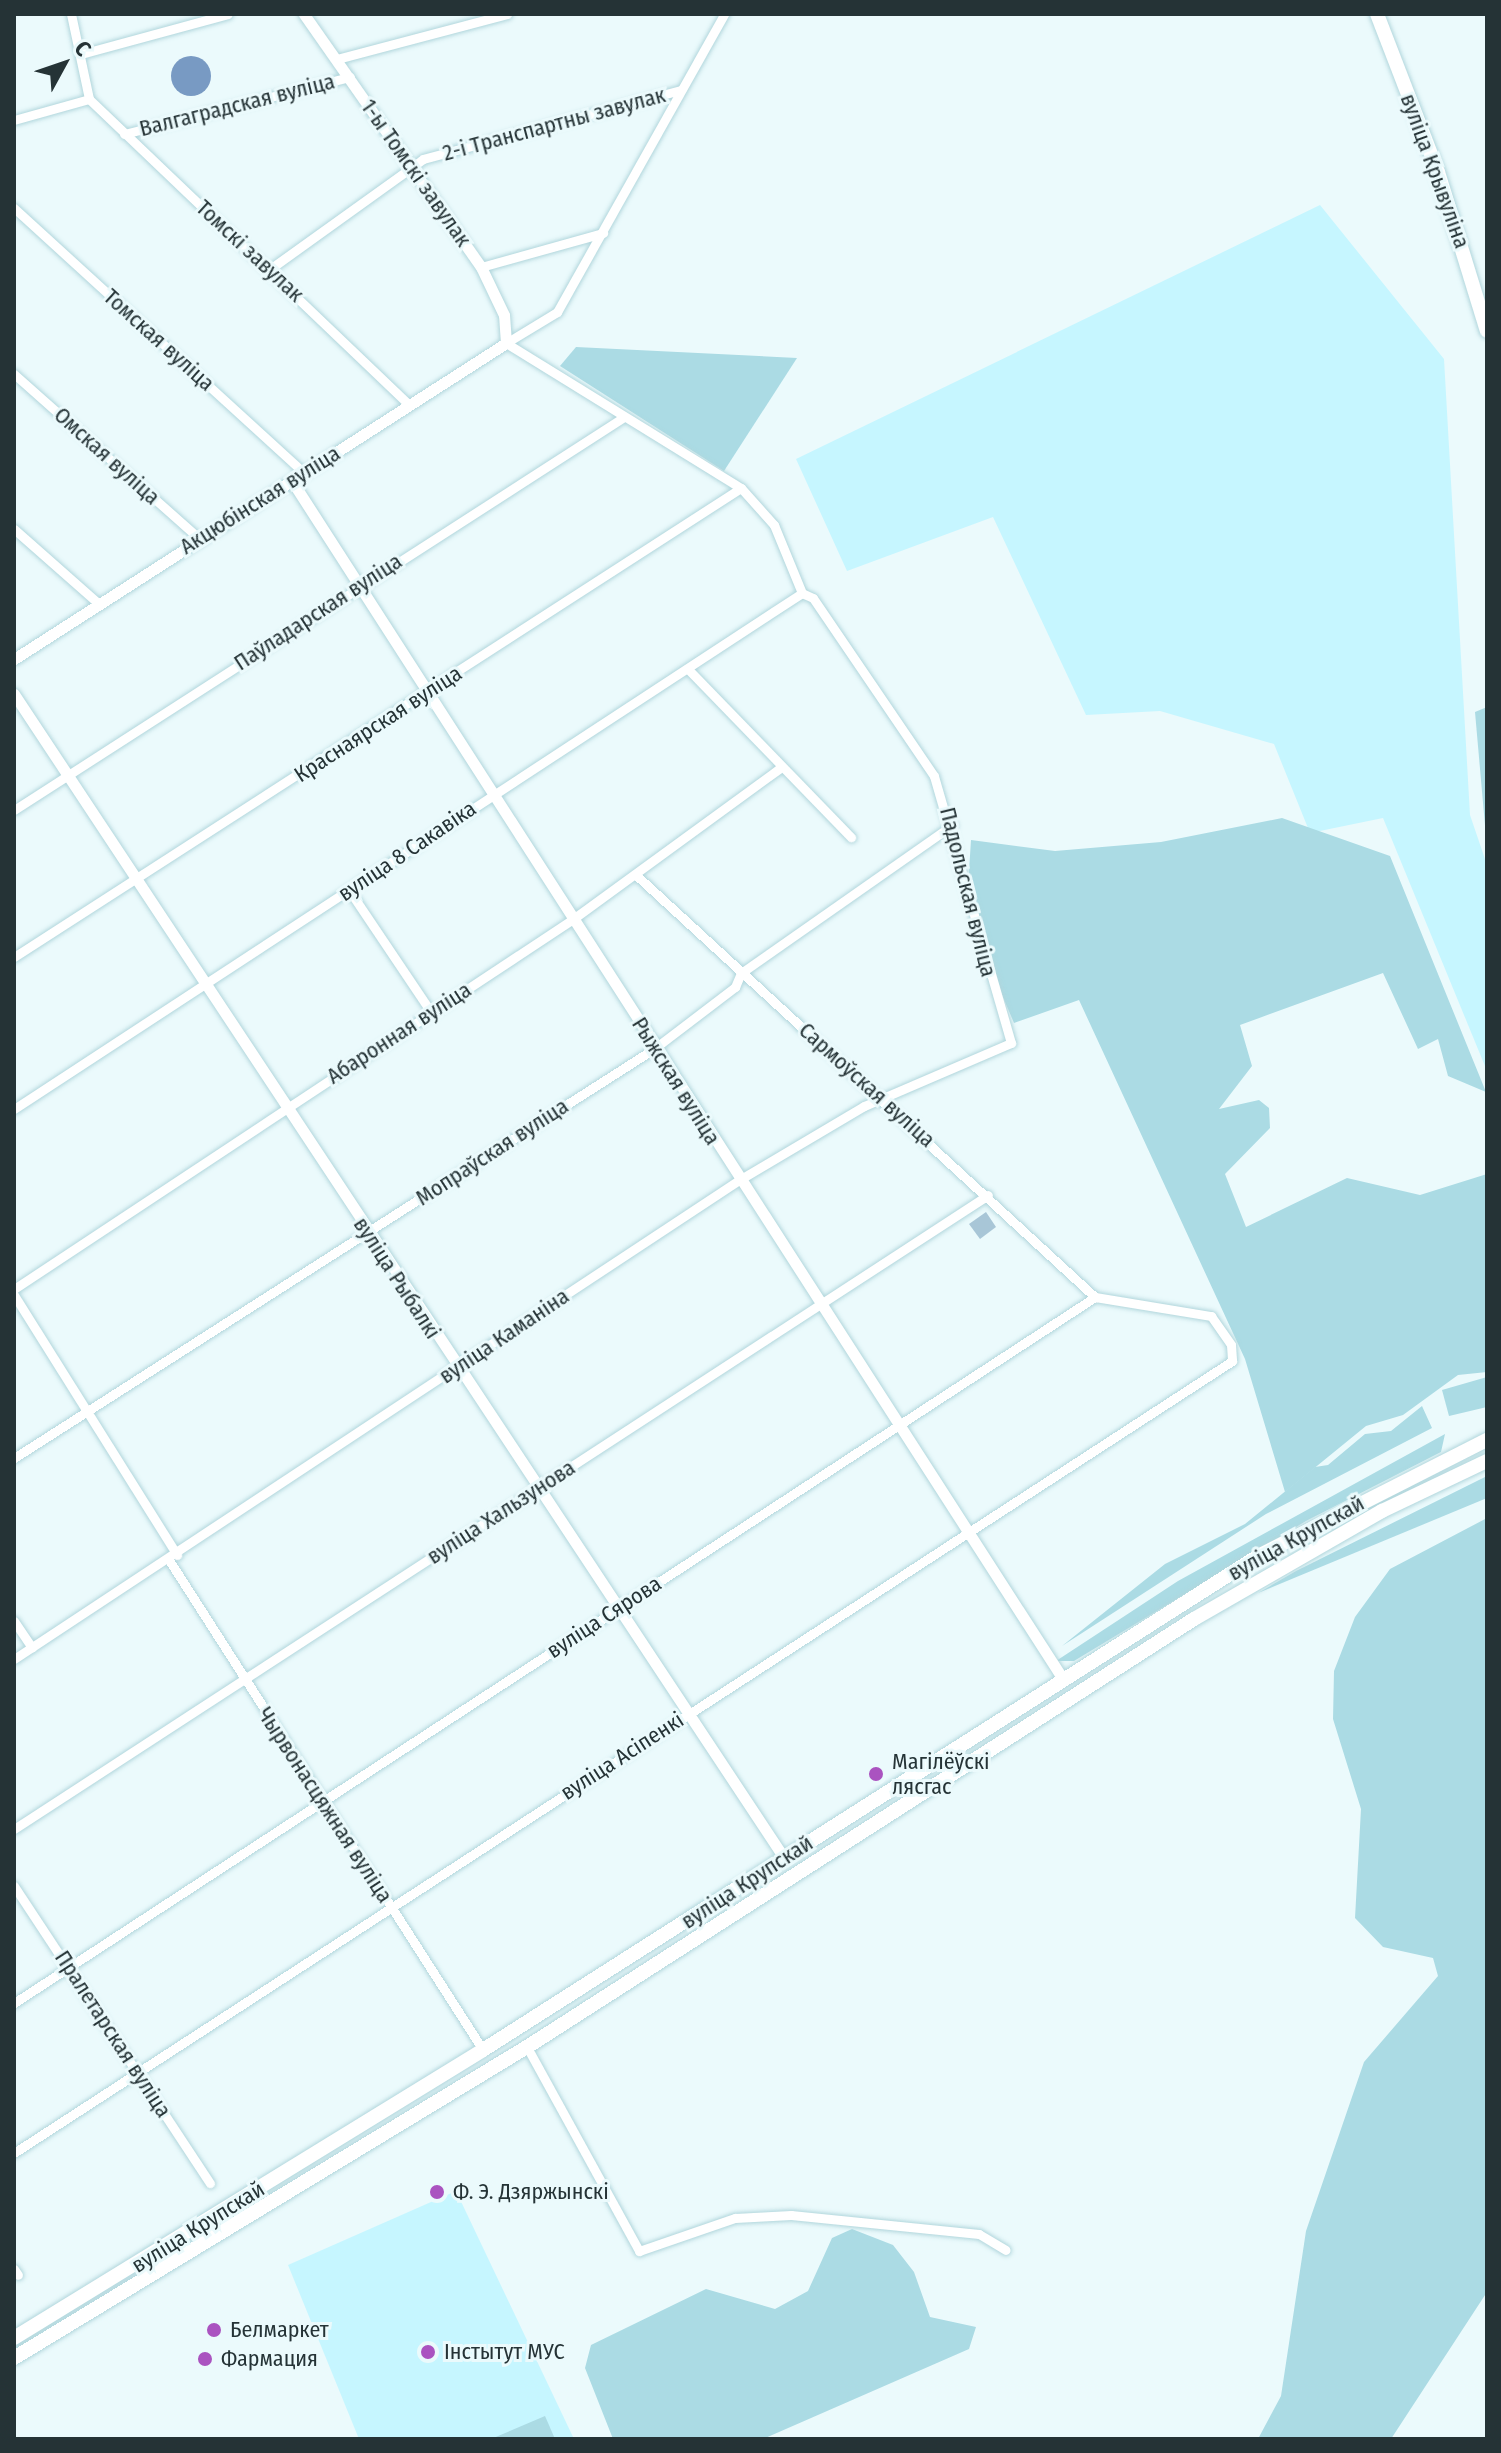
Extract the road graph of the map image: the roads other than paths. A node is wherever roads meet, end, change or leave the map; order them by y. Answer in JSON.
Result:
{"nodes":[{"id":1,"x":71,"y":14,"type":"edge"},
{"id":2,"x":228,"y":14,"type":"edge"},
{"id":3,"x":304,"y":14,"type":"edge"},
{"id":4,"x":507,"y":14,"type":"edge"},
{"id":5,"x":724,"y":14,"type":"edge"},
{"id":6,"x":1377,"y":14,"type":"edge"},
{"id":7,"x":81,"y":54,"type":"junction"},
{"id":8,"x":337,"y":59,"type":"junction"},
{"id":9,"x":350,"y":77,"type":"junction"},
{"id":10,"x":681,"y":90,"type":"junction"},
{"id":11,"x":89,"y":99,"type":"junction"},
{"id":12,"x":14,"y":120,"type":"edge"},
{"id":13,"x":124,"y":134,"type":"junction"},
{"id":14,"x":412,"y":166,"type":"junction"},
{"id":15,"x":14,"y":208,"type":"edge"},
{"id":16,"x":603,"y":233,"type":"junction"},
{"id":17,"x":481,"y":267,"type":"junction"},
{"id":18,"x":270,"y":269,"type":"junction"},
{"id":19,"x":1487,"y":331,"type":"edge"},
{"id":20,"x":506,"y":343,"type":"junction"},
{"id":21,"x":14,"y":374,"type":"edge"},
{"id":22,"x":409,"y":405,"type":"junction"},
{"id":23,"x":624,"y":417,"type":"junction"},
{"id":24,"x":304,"y":473,"type":"junction"},
{"id":25,"x":292,"y":481,"type":"junction"},
{"id":26,"x":741,"y":488,"type":"junction"},
{"id":27,"x":14,"y":529,"type":"edge"},
{"id":28,"x":200,"y":539,"type":"junction"},
{"id":29,"x":357,"y":585,"type":"junction"},
{"id":30,"x":802,"y":593,"type":"junction"},
{"id":31,"x":98,"y":603,"type":"junction"},
{"id":32,"x":14,"y":659,"type":"edge"},
{"id":33,"x":689,"y":670,"type":"junction"},
{"id":34,"x":425,"y":693,"type":"junction"},
{"id":35,"x":14,"y":694,"type":"edge"},
{"id":36,"x":779,"y":769,"type":"junction"},
{"id":37,"x":68,"y":775,"type":"junction"},
{"id":38,"x":491,"y":795,"type":"junction"},
{"id":39,"x":14,"y":810,"type":"edge"},
{"id":40,"x":952,"y":825,"type":"junction"},
{"id":41,"x":851,"y":837,"type":"dead end"},
{"id":42,"x":636,"y":875,"type":"junction"},
{"id":43,"x":136,"y":879,"type":"junction"},
{"id":44,"x":349,"y":890,"type":"junction"},
{"id":45,"x":573,"y":919,"type":"junction"},
{"id":46,"x":14,"y":957,"type":"edge"},
{"id":47,"x":741,"y":973,"type":"junction"},
{"id":48,"x":204,"y":984,"type":"junction"},
{"id":49,"x":431,"y":1012,"type":"junction"},
{"id":50,"x":1011,"y":1043,"type":"joint"},
{"id":51,"x":655,"y":1048,"type":"junction"},
{"id":52,"x":884,"y":1099,"type":"junction"},
{"id":53,"x":285,"y":1108,"type":"junction"},
{"id":54,"x":14,"y":1109,"type":"edge"},
{"id":55,"x":739,"y":1180,"type":"junction"},
{"id":56,"x":988,"y":1195,"type":"junction"},
{"id":57,"x":367,"y":1232,"type":"junction"},
{"id":58,"x":14,"y":1292,"type":"edge"},
{"id":59,"x":1095,"y":1297,"type":"junction"},
{"id":60,"x":820,"y":1304,"type":"junction"},
{"id":61,"x":456,"y":1367,"type":"junction"},
{"id":62,"x":92,"y":1410,"type":"junction"},
{"id":63,"x":898,"y":1424,"type":"junction"},
{"id":64,"x":1487,"y":1440,"type":"edge"},
{"id":65,"x":14,"y":1458,"type":"edge"},
{"id":66,"x":1487,"y":1461,"type":"edge"},
{"id":67,"x":537,"y":1489,"type":"junction"},
{"id":68,"x":966,"y":1530,"type":"junction"},
{"id":69,"x":173,"y":1558,"type":"junction"},
{"id":70,"x":617,"y":1609,"type":"junction"},
{"id":71,"x":14,"y":1621,"type":"edge"},
{"id":72,"x":32,"y":1648,"type":"junction"},
{"id":73,"x":14,"y":1659,"type":"edge"},
{"id":74,"x":244,"y":1679,"type":"junction"},
{"id":75,"x":1063,"y":1679,"type":"junction"},
{"id":76,"x":686,"y":1714,"type":"junction"},
{"id":77,"x":322,"y":1801,"type":"junction"},
{"id":78,"x":14,"y":1829,"type":"edge"},
{"id":79,"x":784,"y":1858,"type":"junction"},
{"id":80,"x":14,"y":1886,"type":"edge"},
{"id":81,"x":391,"y":1906,"type":"junction"},
{"id":82,"x":69,"y":1968,"type":"junction"},
{"id":83,"x":14,"y":2003,"type":"edge"},
{"id":84,"x":527,"y":2047,"type":"junction"},
{"id":85,"x":483,"y":2050,"type":"junction"},
{"id":86,"x":138,"y":2073,"type":"junction"},
{"id":87,"x":14,"y":2153,"type":"edge"},
{"id":88,"x":210,"y":2183,"type":"dead end"},
{"id":89,"x":1006,"y":2250,"type":"dead end"},
{"id":90,"x":14,"y":2338,"type":"edge"},
{"id":91,"x":14,"y":2358,"type":"edge"}],
"edges":[{"from":1,"to":7,"type":"street"},
{"from":2,"to":7,"type":"street"},
{"from":3,"to":8,"type":"street","name":"1-ы Томскі завулак"},
{"from":4,"to":8,"type":"street","name":"Валгаградская вуліца"},
{"from":5,"to":10,"type":"street"},
{"from":6,"to":19,"type":"main road","name":"вуліца Крывуліна"},
{"from":7,"to":11,"type":"street"},
{"from":8,"to":9,"type":"street","name":"1-ы Томскі завулак"},
{"from":9,"to":13,"type":"street","name":"Валгаградская вуліца"},
{"from":9,"to":14,"type":"street","name":"1-ы Томскі завулак"},
{"from":10,"to":14,"type":"street","name":"2-і Транспартны завулак"},
{"from":10,"to":16,"type":"street"},
{"from":11,"to":12,"type":"street"},
{"from":11,"to":13,"type":"street","name":"Томскі завулак"},
{"from":13,"to":18,"type":"street","name":"Томскі завулак"},
{"from":14,"to":17,"type":"street","name":"1-ы Томскі завулак"},
{"from":14,"to":18,"type":"street","name":"2-і Транспартны завулак"},
{"from":15,"to":24,"type":"street","name":"Томская вуліца"},
{"from":16,"to":17,"type":"street"},
{"from":16,"to":20,"type":"street"},
{"from":17,"to":20,"type":"street","name":"1-ы Томскі завулак"},
{"from":18,"to":22,"type":"street","name":"Томскі завулак"},
{"from":20,"to":22,"type":"street","name":"Акцюбінская вуліца"},
{"from":20,"to":23,"type":"street"},
{"from":21,"to":28,"type":"street","name":"Омская вуліца"},
{"from":22,"to":24,"type":"street","name":"Акцюбінская вуліца"},
{"from":23,"to":26,"type":"street"},
{"from":23,"to":29,"type":"street","name":"Паўладарская вуліца"},
{"from":24,"to":25,"type":"street","name":"Акцюбінская вуліца"},
{"from":25,"to":28,"type":"street","name":"Акцюбінская вуліца"},
{"from":25,"to":29,"type":"street","name":"Рыжская вуліца"},
{"from":26,"to":30,"type":"street"},
{"from":26,"to":34,"type":"street","name":"Краснаярская вуліца"},
{"from":27,"to":31,"type":"street"},
{"from":28,"to":31,"type":"street","name":"Акцюбінская вуліца"},
{"from":29,"to":34,"type":"street","name":"Рыжская вуліца"},
{"from":29,"to":37,"type":"street","name":"Паўладарская вуліца"},
{"from":30,"to":33,"type":"street","name":"вуліца 8 Сакавіка"},
{"from":30,"to":40,"type":"street","name":"Падольская вуліца"},
{"from":31,"to":32,"type":"street","name":"Акцюбінская вуліца"},
{"from":33,"to":36,"type":"street"},
{"from":33,"to":38,"type":"street","name":"вуліца 8 Сакавіка"},
{"from":34,"to":38,"type":"street","name":"Рыжская вуліца"},
{"from":34,"to":43,"type":"street","name":"Краснаярская вуліца"},
{"from":35,"to":37,"type":"street","name":"вуліца Рыбалкі"},
{"from":36,"to":41,"type":"street"},
{"from":36,"to":42,"type":"street","name":"Абаронная вуліца"},
{"from":37,"to":39,"type":"street","name":"Паўладарская вуліца"},
{"from":37,"to":43,"type":"street","name":"вуліца Рыбалкі"},
{"from":38,"to":44,"type":"street","name":"вуліца 8 Сакавіка"},
{"from":38,"to":45,"type":"street","name":"Рыжская вуліца"},
{"from":40,"to":47,"type":"street","name":"Мопраўская вуліца"},
{"from":40,"to":50,"type":"street","name":"Падольская вуліца"},
{"from":42,"to":45,"type":"street","name":"Абаронная вуліца"},
{"from":42,"to":47,"type":"street","name":"Сармоўская вуліца"},
{"from":43,"to":46,"type":"street","name":"Краснаярская вуліца"},
{"from":43,"to":48,"type":"street","name":"вуліца Рыбалкі"},
{"from":44,"to":48,"type":"street","name":"вуліца 8 Сакавіка"},
{"from":44,"to":49,"type":"street"},
{"from":45,"to":49,"type":"street","name":"Абаронная вуліца"},
{"from":45,"to":51,"type":"street","name":"Рыжская вуліца"},
{"from":47,"to":51,"type":"street","name":"Мопраўская вуліца"},
{"from":47,"to":52,"type":"street","name":"Сармоўская вуліца"},
{"from":48,"to":53,"type":"street","name":"вуліца Рыбалкі"},
{"from":48,"to":54,"type":"street","name":"вуліца 8 Сакавіка"},
{"from":49,"to":53,"type":"street","name":"Абаронная вуліца"},
{"from":50,"to":52,"type":"street","name":"вуліца Каманіна"},
{"from":51,"to":55,"type":"street","name":"Рыжская вуліца"},
{"from":51,"to":57,"type":"street","name":"Мопраўская вуліца"},
{"from":52,"to":55,"type":"street","name":"вуліца Каманіна"},
{"from":52,"to":56,"type":"street","name":"Сармоўская вуліца"},
{"from":53,"to":57,"type":"street","name":"вуліца Рыбалкі"},
{"from":53,"to":58,"type":"street","name":"Абаронная вуліца"},
{"from":55,"to":60,"type":"street","name":"Рыжская вуліца"},
{"from":55,"to":61,"type":"street","name":"вуліца Каманіна"},
{"from":56,"to":59,"type":"street","name":"Сармоўская вуліца"},
{"from":56,"to":60,"type":"street","name":"вуліца Хальзунова"},
{"from":57,"to":61,"type":"street","name":"вуліца Рыбалкі"},
{"from":57,"to":62,"type":"street","name":"Мопраўская вуліца"},
{"from":58,"to":62,"type":"street","name":"Чырвонасцяжная вуліца"},
{"from":59,"to":63,"type":"street","name":"вуліца Сярова"},
{"from":59,"to":68,"type":"street","name":"вуліца Асіпенкі"},
{"from":60,"to":63,"type":"street","name":"Рыжская вуліца"},
{"from":60,"to":67,"type":"street","name":"вуліца Хальзунова"},
{"from":61,"to":67,"type":"street","name":"вуліца Рыбалкі"},
{"from":61,"to":69,"type":"street","name":"вуліца Каманіна"},
{"from":62,"to":65,"type":"street","name":"Мопраўская вуліца"},
{"from":62,"to":69,"type":"street","name":"Чырвонасцяжная вуліца"},
{"from":63,"to":68,"type":"street","name":"Рыжская вуліца"},
{"from":63,"to":70,"type":"street","name":"вуліца Сярова"},
{"from":64,"to":75,"type":"main road","name":"вуліца Крупскай"},
{"from":66,"to":84,"type":"main road","name":"вуліца Крупскай"},
{"from":67,"to":70,"type":"street","name":"вуліца Рыбалкі"},
{"from":67,"to":74,"type":"street","name":"вуліца Хальзунова"},
{"from":68,"to":75,"type":"street","name":"Рыжская вуліца"},
{"from":68,"to":76,"type":"street","name":"вуліца Асіпенкі"},
{"from":69,"to":72,"type":"street","name":"вуліца Каманіна"},
{"from":69,"to":74,"type":"street","name":"Чырвонасцяжная вуліца"},
{"from":70,"to":76,"type":"street","name":"вуліца Рыбалкі"},
{"from":70,"to":77,"type":"street","name":"вуліца Сярова"},
{"from":71,"to":72,"type":"street"},
{"from":72,"to":73,"type":"street","name":"вуліца Каманіна"},
{"from":74,"to":77,"type":"street","name":"Чырвонасцяжная вуліца"},
{"from":74,"to":78,"type":"street","name":"вуліца Хальзунова"},
{"from":75,"to":79,"type":"main road","name":"вуліца Крупскай"},
{"from":76,"to":79,"type":"street","name":"вуліца Рыбалкі"},
{"from":76,"to":81,"type":"street","name":"вуліца Асіпенкі"},
{"from":77,"to":81,"type":"street","name":"Чырвонасцяжная вуліца"},
{"from":77,"to":82,"type":"street","name":"вуліца Сярова"},
{"from":79,"to":85,"type":"main road","name":"вуліца Крупскай"},
{"from":80,"to":82,"type":"street","name":"Пралетарская вуліца"},
{"from":81,"to":85,"type":"street","name":"Чырвонасцяжная вуліца"},
{"from":81,"to":86,"type":"street","name":"вуліца Асіпенкі"},
{"from":82,"to":83,"type":"street","name":"вуліца Сярова"},
{"from":82,"to":86,"type":"street","name":"Пралетарская вуліца"},
{"from":84,"to":89,"type":"street"},
{"from":84,"to":91,"type":"main road","name":"вуліца Крупскай"},
{"from":85,"to":90,"type":"main road","name":"вуліца Крупскай"},
{"from":86,"to":87,"type":"street","name":"вуліца Асіпенкі"},
{"from":86,"to":88,"type":"street","name":"Пралетарская вуліца"}]}
